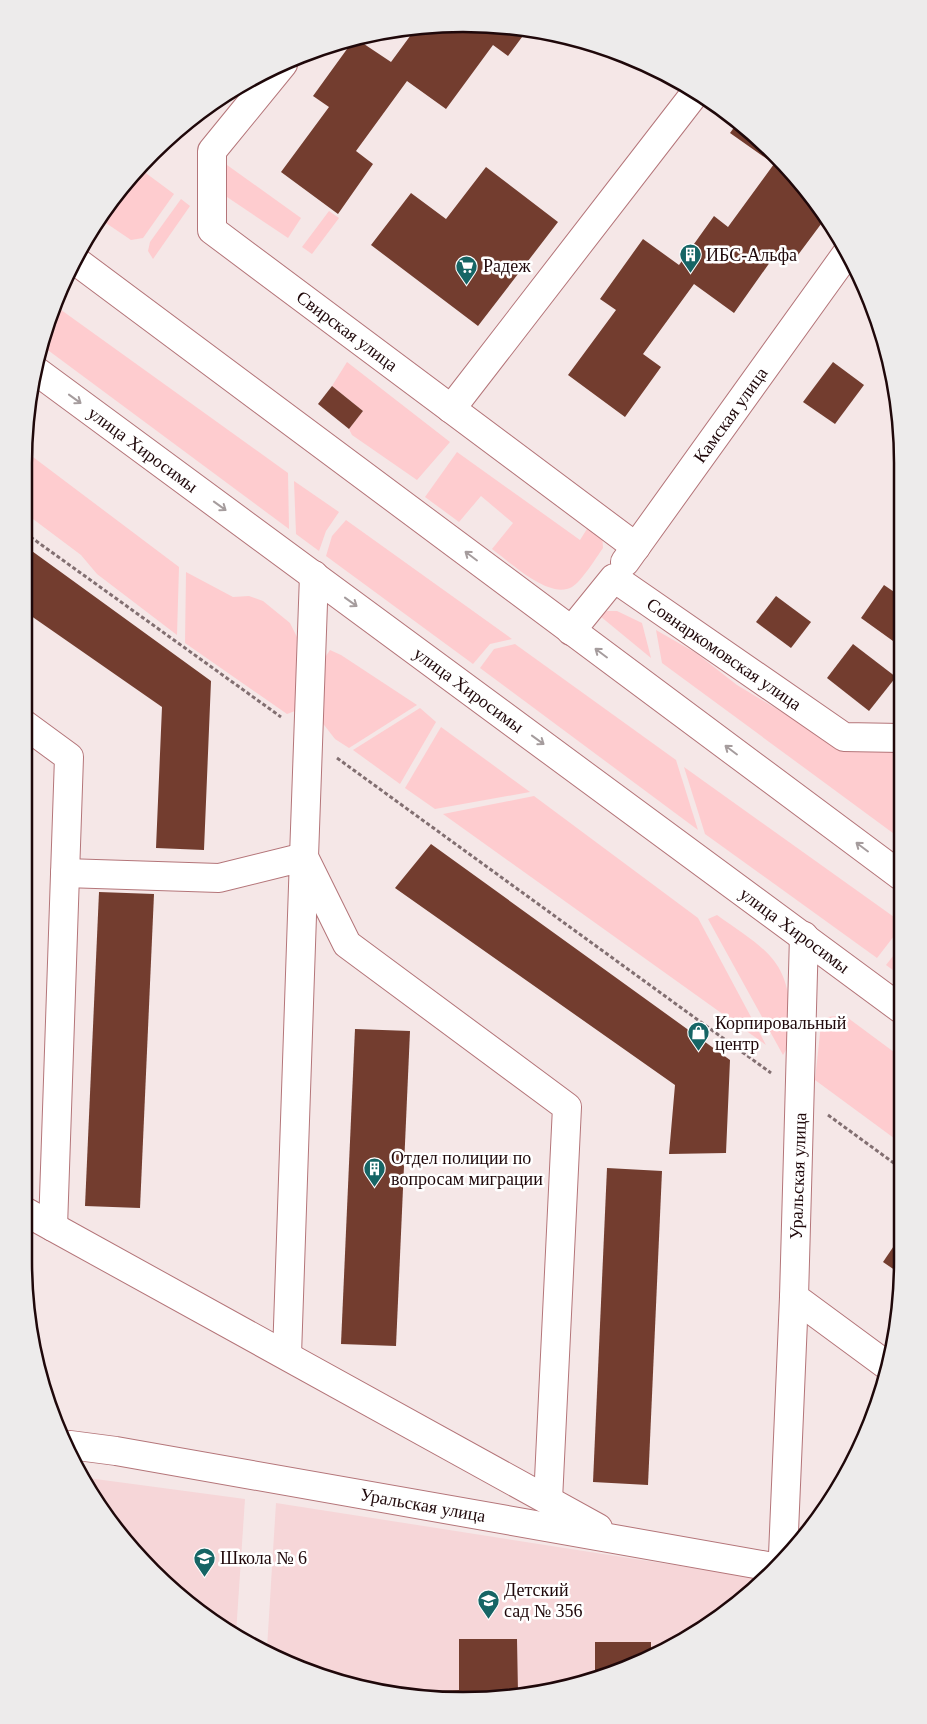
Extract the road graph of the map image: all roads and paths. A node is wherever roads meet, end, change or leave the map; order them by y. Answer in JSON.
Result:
{"nodes":[{"id":1,"x":272,"y":78,"type":"edge"},
{"id":2,"x":692,"y":98,"type":"edge"},
{"id":3,"x":843,"y":259,"type":"edge"},
{"id":4,"x":81,"y":265,"type":"edge"},
{"id":5,"x":42,"y":375,"type":"edge"},
{"id":6,"x":451,"y":409,"type":"junction"},
{"id":7,"x":32,"y":538,"type":"edge"},
{"id":8,"x":636,"y":548,"type":"junction"},
{"id":9,"x":314,"y":575,"type":"junction"},
{"id":10,"x":614,"y":578,"type":"junction"},
{"id":11,"x":571,"y":630,"type":"junction"},
{"id":12,"x":32,"y":730,"type":"edge"},
{"id":13,"x":308,"y":737,"type":"junction"},
{"id":14,"x":894,"y":738,"type":"edge"},
{"id":15,"x":304,"y":857,"type":"junction"},
{"id":16,"x":894,"y":871,"type":"edge"},
{"id":17,"x":65,"y":873,"type":"junction"},
{"id":18,"x":804,"y":936,"type":"junction"},
{"id":19,"x":894,"y":1003,"type":"edge"},
{"id":20,"x":800,"y":1094,"type":"junction"},
{"id":21,"x":894,"y":1163,"type":"edge"},
{"id":22,"x":32,"y":1216,"type":"edge"},
{"id":23,"x":52,"y":1227,"type":"junction"},
{"id":24,"x":794,"y":1297,"type":"junction"},
{"id":25,"x":287,"y":1356,"type":"junction"},
{"id":26,"x":882,"y":1361,"type":"edge"},
{"id":27,"x":75,"y":1446,"type":"edge"},
{"id":28,"x":548,"y":1500,"type":"junction"},
{"id":29,"x":616,"y":1538,"type":"junction"},
{"id":30,"x":783,"y":1550,"type":"edge"},
{"id":31,"x":767,"y":1566,"type":"edge"}],
"edges":[{"from":1,"to":6,"type":"main road","name":"Свирская улица"},
{"from":2,"to":6,"type":"main road"},
{"from":3,"to":8,"type":"main road","name":"Камская улица"},
{"from":11,"to":4,"type":"main road","one_way":true},
{"from":5,"to":9,"type":"main road","name":"улица Хиросимы","one_way":true},
{"from":6,"to":8,"type":"main road","name":"Свирская улица"},
{"from":7,"to":13,"type":"path"},
{"from":8,"to":10,"type":"main road","name":"Камская улица"},
{"from":9,"to":13,"type":"main road"},
{"from":9,"to":18,"type":"main road","name":"улица Хиросимы","one_way":true},
{"from":10,"to":11,"type":"main road"},
{"from":10,"to":14,"type":"main road","name":"Совнаркомовская улица"},
{"from":16,"to":11,"type":"main road","one_way":true},
{"from":12,"to":17,"type":"main road"},
{"from":13,"to":15,"type":"main road"},
{"from":13,"to":20,"type":"path"},
{"from":15,"to":17,"type":"main road"},
{"from":15,"to":25,"type":"main road"},
{"from":15,"to":28,"type":"main road"},
{"from":17,"to":23,"type":"main road"},
{"from":18,"to":19,"type":"main road","name":"улица Хиросимы"},
{"from":18,"to":20,"type":"main road","name":"Уральская улица"},
{"from":20,"to":21,"type":"path"},
{"from":20,"to":24,"type":"main road","name":"Уральская улица"},
{"from":22,"to":23,"type":"main road"},
{"from":23,"to":25,"type":"main road"},
{"from":24,"to":26,"type":"main road"},
{"from":24,"to":30,"type":"main road","name":"Уральская улица"},
{"from":25,"to":28,"type":"main road"},
{"from":27,"to":29,"type":"main road","name":"Уральская улица"},
{"from":28,"to":29,"type":"main road"},
{"from":29,"to":31,"type":"main road","name":"Уральская улица"}]}
